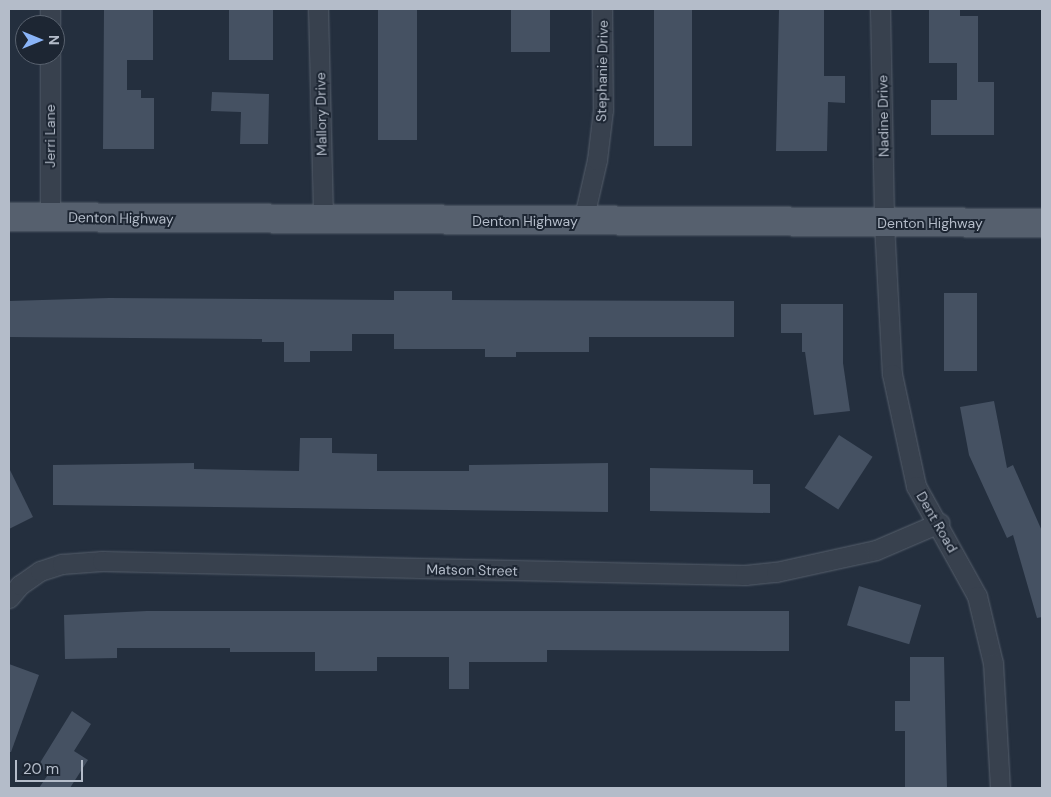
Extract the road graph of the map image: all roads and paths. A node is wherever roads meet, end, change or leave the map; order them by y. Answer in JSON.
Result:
{"nodes":[{"id":1,"x":318,"y":9,"type":"edge"},
{"id":2,"x":602,"y":9,"type":"edge"},
{"id":3,"x":880,"y":9,"type":"edge"},
{"id":4,"x":50,"y":65,"type":"edge"},
{"id":5,"x":9,"y":217,"type":"edge"},
{"id":6,"x":50,"y":217,"type":"junction"},
{"id":7,"x":324,"y":220,"type":"junction"},
{"id":8,"x":583,"y":221,"type":"junction"},
{"id":9,"x":884,"y":223,"type":"junction"},
{"id":10,"x":1042,"y":223,"type":"edge"},
{"id":11,"x":940,"y":523,"type":"junction"},
{"id":12,"x":9,"y":598,"type":"edge"},
{"id":13,"x":1000,"y":788,"type":"edge"}],
"edges":[{"from":1,"to":7,"type":"street","name":"Mallory Drive"},
{"from":2,"to":8,"type":"street","name":"Stephanie Drive"},
{"from":3,"to":9,"type":"street","name":"Nadine Drive"},
{"from":4,"to":6,"type":"street","name":"Jerri Lane"},
{"from":5,"to":6,"type":"main road","name":"Denton Highway"},
{"from":6,"to":7,"type":"main road","name":"Denton Highway"},
{"from":7,"to":8,"type":"main road","name":"Denton Highway"},
{"from":8,"to":9,"type":"main road","name":"Denton Highway"},
{"from":9,"to":10,"type":"main road","name":"Denton Highway"},
{"from":9,"to":11,"type":"street","name":"Dent Road"},
{"from":11,"to":12,"type":"street","name":"Matson Street"},
{"from":11,"to":13,"type":"street","name":"Dent Road"}]}
